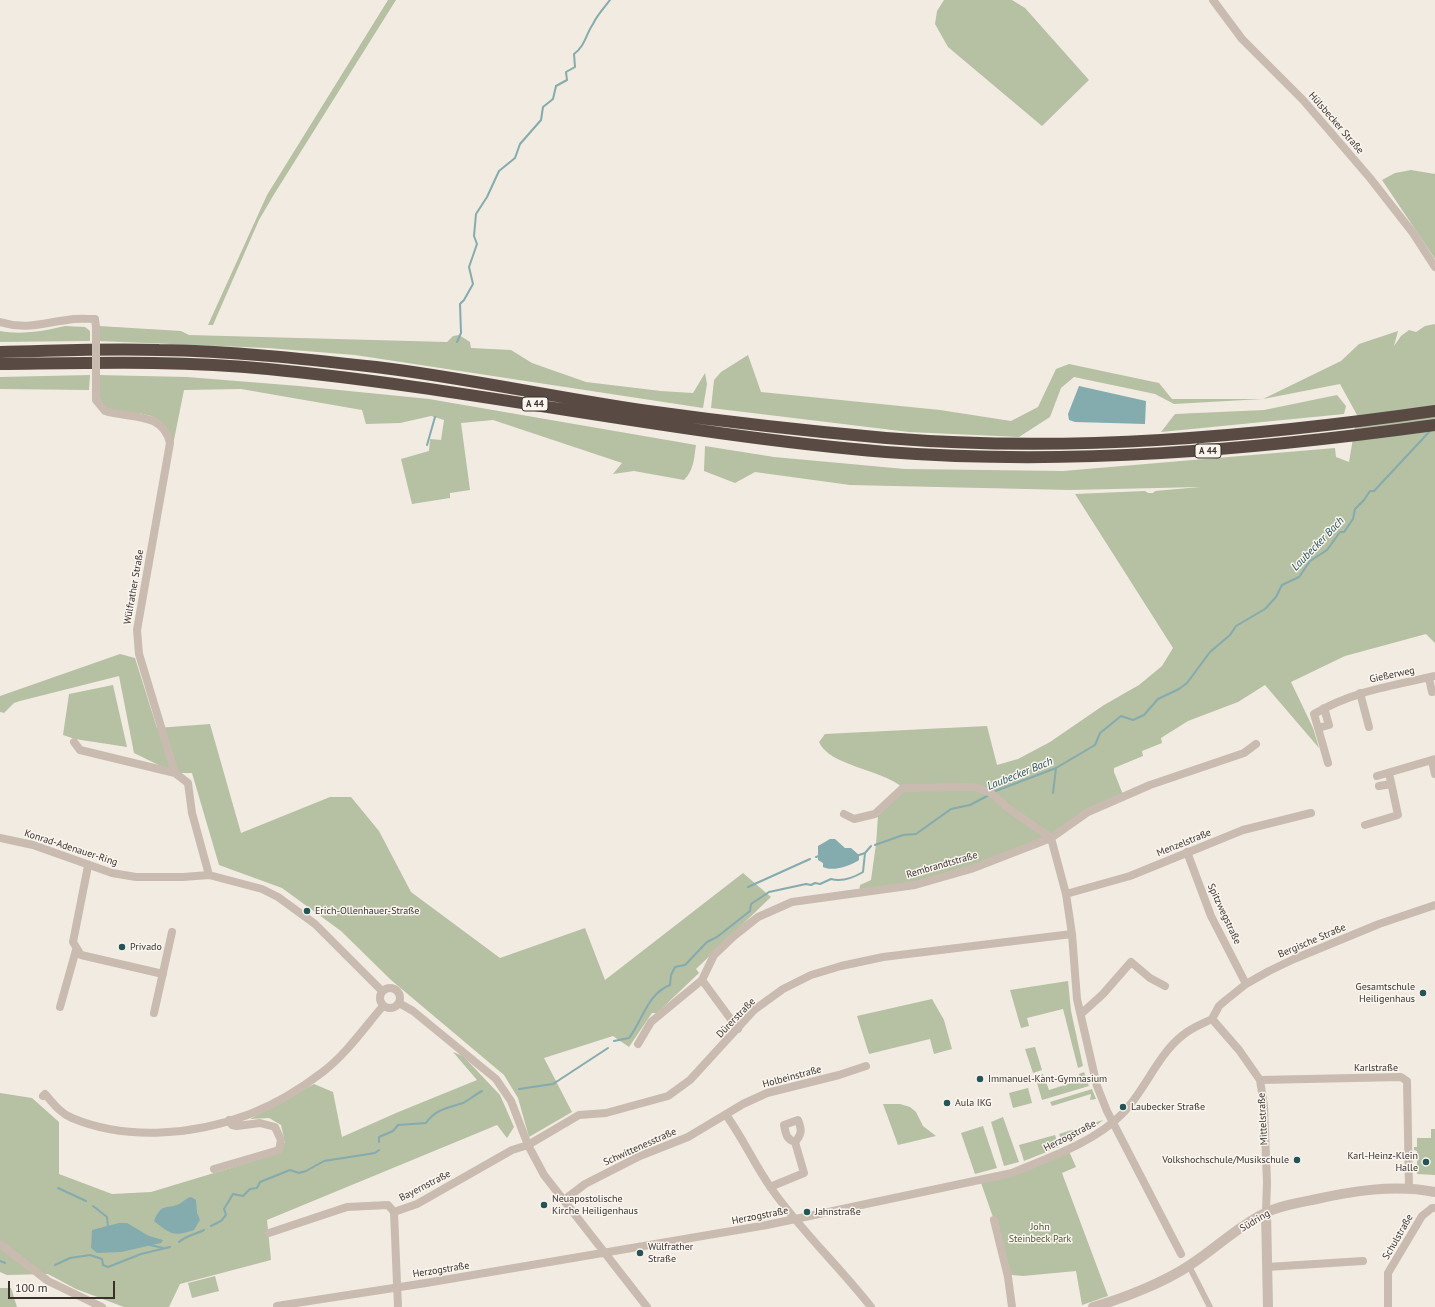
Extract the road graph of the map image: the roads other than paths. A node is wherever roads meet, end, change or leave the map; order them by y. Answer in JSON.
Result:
{"nodes":[{"id":1,"x":1213,"y":0,"type":"edge"},
{"id":2,"x":1435,"y":267,"type":"edge"},
{"id":3,"x":0,"y":322,"type":"edge"},
{"id":4,"x":0,"y":352,"type":"edge"},
{"id":5,"x":0,"y":364,"type":"edge"},
{"id":6,"x":1435,"y":411,"type":"edge"},
{"id":7,"x":1435,"y":424,"type":"edge"},
{"id":8,"x":1432,"y":677,"type":"edge"},
{"id":9,"x":1435,"y":691,"type":"edge"},
{"id":10,"x":1360,"y":693,"type":"junction"},
{"id":11,"x":1324,"y":708,"type":"junction"},
{"id":12,"x":1369,"y":727,"type":"dead end"},
{"id":13,"x":1318,"y":728,"type":"junction"},
{"id":14,"x":74,"y":742,"type":"dead end"},
{"id":15,"x":1256,"y":744,"type":"dead end"},
{"id":16,"x":1433,"y":760,"type":"edge"},
{"id":17,"x":1328,"y":763,"type":"dead end"},
{"id":18,"x":175,"y":773,"type":"junction"},
{"id":19,"x":1389,"y":773,"type":"junction"},
{"id":20,"x":1435,"y":774,"type":"edge"},
{"id":21,"x":1377,"y":776,"type":"dead end"},
{"id":22,"x":1391,"y":784,"type":"junction"},
{"id":23,"x":1379,"y":786,"type":"dead end"},
{"id":24,"x":1311,"y":813,"type":"dead end"},
{"id":25,"x":844,"y":814,"type":"dead end"},
{"id":26,"x":1365,"y":824,"type":"dead end"},
{"id":27,"x":0,"y":838,"type":"edge"},
{"id":28,"x":1051,"y":838,"type":"junction"},
{"id":29,"x":1186,"y":852,"type":"junction"},
{"id":30,"x":88,"y":866,"type":"junction"},
{"id":31,"x":209,"y":875,"type":"junction"},
{"id":32,"x":1066,"y":894,"type":"junction"},
{"id":33,"x":1435,"y":906,"type":"edge"},
{"id":34,"x":172,"y":932,"type":"dead end"},
{"id":35,"x":1072,"y":934,"type":"junction"},
{"id":36,"x":76,"y":950,"type":"junction"},
{"id":37,"x":163,"y":974,"type":"junction"},
{"id":38,"x":702,"y":980,"type":"junction"},
{"id":39,"x":1246,"y":984,"type":"junction"},
{"id":40,"x":1164,"y":986,"type":"dead end"},
{"id":41,"x":382,"y":991,"type":"junction"},
{"id":42,"x":399,"y":1003,"type":"junction"},
{"id":43,"x":383,"y":1006,"type":"junction"},
{"id":44,"x":60,"y":1007,"type":"dead end"},
{"id":45,"x":154,"y":1013,"type":"dead end"},
{"id":46,"x":1081,"y":1014,"type":"junction"},
{"id":47,"x":1212,"y":1020,"type":"junction"},
{"id":48,"x":738,"y":1029,"type":"junction"},
{"id":49,"x":638,"y":1044,"type":"dead end"},
{"id":50,"x":866,"y":1066,"type":"dead end"},
{"id":51,"x":1260,"y":1080,"type":"junction"},
{"id":52,"x":43,"y":1096,"type":"dead end"},
{"id":53,"x":726,"y":1115,"type":"junction"},
{"id":54,"x":229,"y":1120,"type":"junction"},
{"id":55,"x":1114,"y":1122,"type":"junction"},
{"id":56,"x":795,"y":1142,"type":"dead end"},
{"id":57,"x":528,"y":1145,"type":"junction"},
{"id":58,"x":214,"y":1169,"type":"dead end"},
{"id":59,"x":770,"y":1187,"type":"junction"},
{"id":60,"x":1410,"y":1189,"type":"junction"},
{"id":61,"x":1435,"y":1192,"type":"edge"},
{"id":62,"x":564,"y":1200,"type":"junction"},
{"id":63,"x":1435,"y":1208,"type":"edge"},
{"id":64,"x":394,"y":1212,"type":"junction"},
{"id":65,"x":1266,"y":1212,"type":"junction"},
{"id":66,"x":795,"y":1219,"type":"junction"},
{"id":67,"x":994,"y":1220,"type":"dead end"},
{"id":68,"x":269,"y":1233,"type":"dead end"},
{"id":69,"x":0,"y":1244,"type":"edge"},
{"id":70,"x":605,"y":1252,"type":"junction"},
{"id":71,"x":1181,"y":1254,"type":"dead end"},
{"id":72,"x":1363,"y":1261,"type":"dead end"},
{"id":73,"x":1189,"y":1266,"type":"junction"},
{"id":74,"x":1267,"y":1267,"type":"junction"},
{"id":75,"x":397,"y":1287,"type":"junction"},
{"id":76,"x":277,"y":1306,"type":"edge"},
{"id":77,"x":100,"y":1307,"type":"edge"},
{"id":78,"x":398,"y":1307,"type":"edge"},
{"id":79,"x":648,"y":1307,"type":"edge"},
{"id":80,"x":871,"y":1307,"type":"edge"},
{"id":81,"x":1012,"y":1307,"type":"edge"},
{"id":82,"x":1093,"y":1307,"type":"edge"},
{"id":83,"x":1210,"y":1307,"type":"edge"},
{"id":84,"x":1268,"y":1307,"type":"edge"},
{"id":85,"x":1388,"y":1307,"type":"edge"}],
"edges":[{"from":1,"to":2,"type":"street","name":"Hülsbecker Straße"},
{"from":3,"to":18,"type":"street","name":"Wülfrather Straße","bridge":true},
{"from":4,"to":6,"type":"highway","number":"A 44"},
{"from":5,"to":7,"type":"highway","number":"A 44"},
{"from":8,"to":9,"type":"street","name":"Gießerweg"},
{"from":8,"to":10,"type":"street","name":"Gießerweg"},
{"from":10,"to":11,"type":"street","name":"Gießerweg"},
{"from":10,"to":12,"type":"street","name":"Gießerweg"},
{"from":11,"to":13,"type":"street"},
{"from":11,"to":13,"type":"street"},
{"from":13,"to":17,"type":"street"},
{"from":14,"to":18,"type":"street"},
{"from":15,"to":28,"type":"street","name":"Rembrandtstraße"},
{"from":16,"to":19,"type":"street"},
{"from":16,"to":20,"type":"street"},
{"from":18,"to":31,"type":"street","name":"Wülfrather Straße"},
{"from":19,"to":21,"type":"street"},
{"from":19,"to":22,"type":"street"},
{"from":22,"to":23,"type":"street"},
{"from":22,"to":26,"type":"street"},
{"from":24,"to":29,"type":"street","name":"Menzelstraße"},
{"from":25,"to":28,"type":"street"},
{"from":27,"to":30,"type":"street","name":"Konrad-Adenauer-Ring"},
{"from":28,"to":32,"type":"street"},
{"from":28,"to":38,"type":"street","name":"Rembrandtstraße"},
{"from":29,"to":32,"type":"street","name":"Menzelstraße"},
{"from":29,"to":39,"type":"street","name":"Spitzwegstraße"},
{"from":30,"to":31,"type":"street","name":"Konrad-Adenauer-Ring"},
{"from":30,"to":36,"type":"street"},
{"from":31,"to":41,"type":"street"},
{"from":32,"to":35,"type":"street"},
{"from":33,"to":39,"type":"street","name":"Bergische Straße"},
{"from":34,"to":37,"type":"street"},
{"from":35,"to":46,"type":"street"},
{"from":35,"to":48,"type":"street","name":"Dürerstraße"},
{"from":36,"to":37,"type":"street"},
{"from":36,"to":44,"type":"street"},
{"from":37,"to":45,"type":"street"},
{"from":38,"to":48,"type":"street"},
{"from":38,"to":49,"type":"street"},
{"from":39,"to":47,"type":"street","name":"Bergische Straße"},
{"from":40,"to":46,"type":"street"},
{"from":41,"to":42,"type":"street"},
{"from":41,"to":43,"type":"street"},
{"from":42,"to":43,"type":"street"},
{"from":42,"to":57,"type":"street"},
{"from":43,"to":54,"type":"street"},
{"from":46,"to":55,"type":"street"},
{"from":47,"to":51,"type":"street","name":"Mittelstraße"},
{"from":47,"to":55,"type":"street","name":"Herzogstraße"},
{"from":48,"to":57,"type":"street","name":"Dürerstraße"},
{"from":50,"to":53,"type":"street","name":"Holbeinstraße"},
{"from":51,"to":60,"type":"street","name":"Karlstraße"},
{"from":51,"to":65,"type":"street","name":"Mittelstraße"},
{"from":52,"to":54,"type":"street"},
{"from":53,"to":59,"type":"street"},
{"from":53,"to":62,"type":"street","name":"Schwittenesstraße"},
{"from":54,"to":58,"type":"street"},
{"from":55,"to":66,"type":"street","name":"Herzogstraße"},
{"from":55,"to":71,"type":"street"},
{"from":56,"to":59,"type":"street"},
{"from":57,"to":62,"type":"street"},
{"from":57,"to":64,"type":"street","name":"Bayernstraße"},
{"from":59,"to":66,"type":"street"},
{"from":60,"to":61,"type":"street","name":"Südring"},
{"from":60,"to":65,"type":"street","name":"Südring"},
{"from":62,"to":70,"type":"street"},
{"from":63,"to":85,"type":"street","name":"Schulstraße"},
{"from":64,"to":68,"type":"street"},
{"from":64,"to":75,"type":"street","name":"Bayernstraße"},
{"from":65,"to":73,"type":"street","name":"Südring"},
{"from":65,"to":74,"type":"street","name":"Mittelstraße"},
{"from":66,"to":70,"type":"street","name":"Herzogstraße"},
{"from":66,"to":80,"type":"street"},
{"from":67,"to":81,"type":"street"},
{"from":69,"to":77,"type":"street"},
{"from":70,"to":75,"type":"street","name":"Herzogstraße"},
{"from":70,"to":79,"type":"street"},
{"from":72,"to":74,"type":"street"},
{"from":73,"to":82,"type":"street","name":"Südring"},
{"from":73,"to":83,"type":"street"},
{"from":74,"to":84,"type":"street","name":"Mittelstraße"},
{"from":75,"to":76,"type":"street","name":"Herzogstraße"},
{"from":75,"to":78,"type":"street","name":"Bayernstraße"}]}
